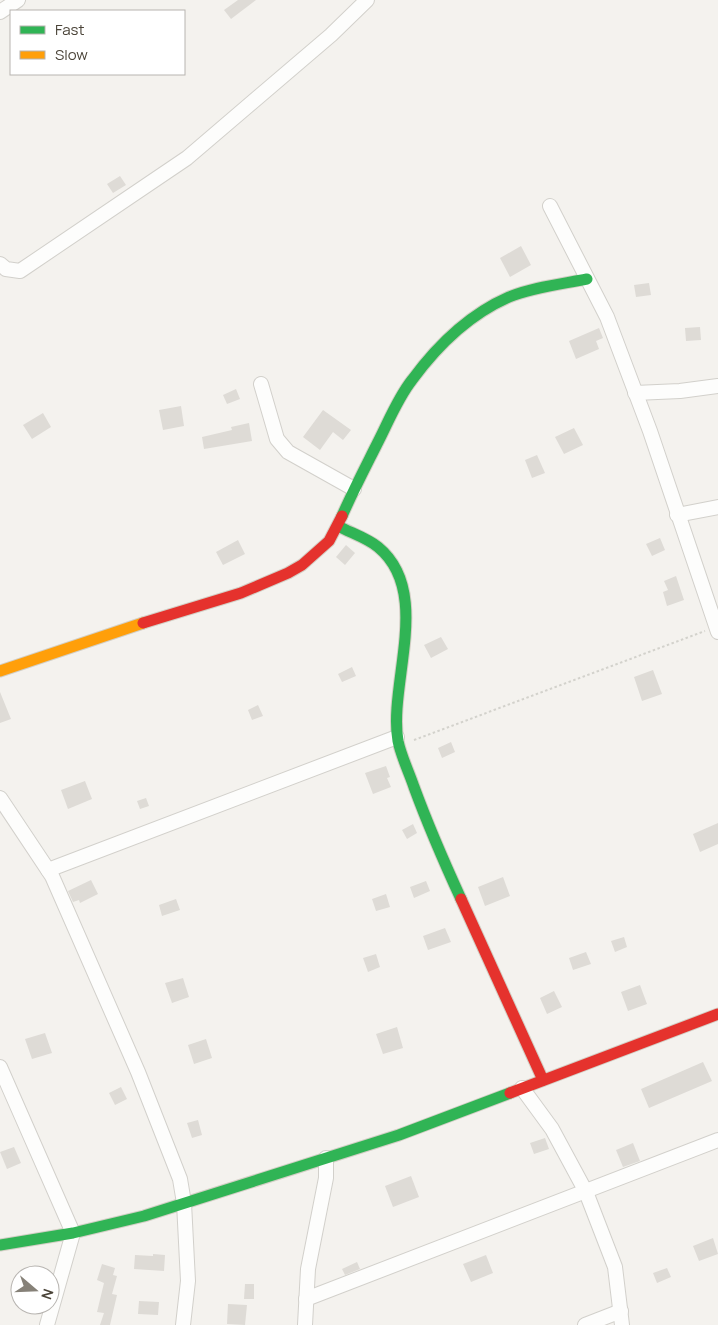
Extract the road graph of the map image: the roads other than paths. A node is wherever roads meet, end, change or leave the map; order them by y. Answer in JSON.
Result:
{"nodes":[{"id":1,"x":18,"y":0,"type":"edge"},
{"id":2,"x":366,"y":0,"type":"edge"},
{"id":3,"x":0,"y":12,"type":"edge"},
{"id":4,"x":550,"y":206,"type":"dead end"},
{"id":5,"x":0,"y":264,"type":"edge"},
{"id":6,"x":587,"y":279,"type":"junction"},
{"id":7,"x":261,"y":384,"type":"dead end"},
{"id":8,"x":718,"y":386,"type":"edge"},
{"id":9,"x":635,"y":392,"type":"junction"},
{"id":10,"x":354,"y":488,"type":"junction"},
{"id":11,"x":718,"y":507,"type":"edge"},
{"id":12,"x":677,"y":515,"type":"junction"},
{"id":13,"x":338,"y":526,"type":"junction"},
{"id":14,"x":717,"y":628,"type":"edge"},
{"id":15,"x":0,"y":671,"type":"edge"},
{"id":16,"x":398,"y":742,"type":"junction"},
{"id":17,"x":0,"y":798,"type":"edge"},
{"id":18,"x":48,"y":870,"type":"junction"},
{"id":19,"x":718,"y":1014,"type":"edge"},
{"id":20,"x":0,"y":1067,"type":"edge"},
{"id":21,"x":543,"y":1080,"type":"junction"},
{"id":22,"x":522,"y":1088,"type":"junction"},
{"id":23,"x":718,"y":1140,"type":"edge"},
{"id":24,"x":326,"y":1158,"type":"junction"},
{"id":25,"x":586,"y":1192,"type":"junction"},
{"id":26,"x":184,"y":1203,"type":"junction"},
{"id":27,"x":72,"y":1233,"type":"junction"},
{"id":28,"x":0,"y":1245,"type":"edge"},
{"id":29,"x":306,"y":1299,"type":"junction"},
{"id":30,"x":621,"y":1318,"type":"edge"},
{"id":31,"x":47,"y":1325,"type":"edge"},
{"id":32,"x":183,"y":1325,"type":"edge"},
{"id":33,"x":305,"y":1325,"type":"edge"},
{"id":34,"x":585,"y":1325,"type":"edge"}],
"edges":[{"from":1,"to":3,"type":"street"},
{"from":2,"to":5,"type":"street"},
{"from":4,"to":6,"type":"street"},
{"from":6,"to":9,"type":"street"},
{"from":6,"to":10,"type":"street"},
{"from":7,"to":10,"type":"street"},
{"from":8,"to":9,"type":"street"},
{"from":9,"to":12,"type":"street"},
{"from":10,"to":13,"type":"street"},
{"from":11,"to":12,"type":"street"},
{"from":12,"to":14,"type":"street"},
{"from":13,"to":15,"type":"street"},
{"from":13,"to":16,"type":"street"},
{"from":16,"to":18,"type":"street"},
{"from":16,"to":21,"type":"street"},
{"from":17,"to":18,"type":"street"},
{"from":18,"to":26,"type":"street"},
{"from":19,"to":21,"type":"street"},
{"from":20,"to":27,"type":"street"},
{"from":21,"to":22,"type":"street"},
{"from":22,"to":24,"type":"street"},
{"from":22,"to":25,"type":"street"},
{"from":23,"to":25,"type":"street"},
{"from":24,"to":26,"type":"street"},
{"from":24,"to":29,"type":"street"},
{"from":25,"to":29,"type":"street"},
{"from":25,"to":30,"type":"street"},
{"from":26,"to":27,"type":"street"},
{"from":26,"to":32,"type":"street"},
{"from":27,"to":28,"type":"street"},
{"from":27,"to":31,"type":"street"},
{"from":29,"to":33,"type":"street"},
{"from":30,"to":34,"type":"street"}]}
